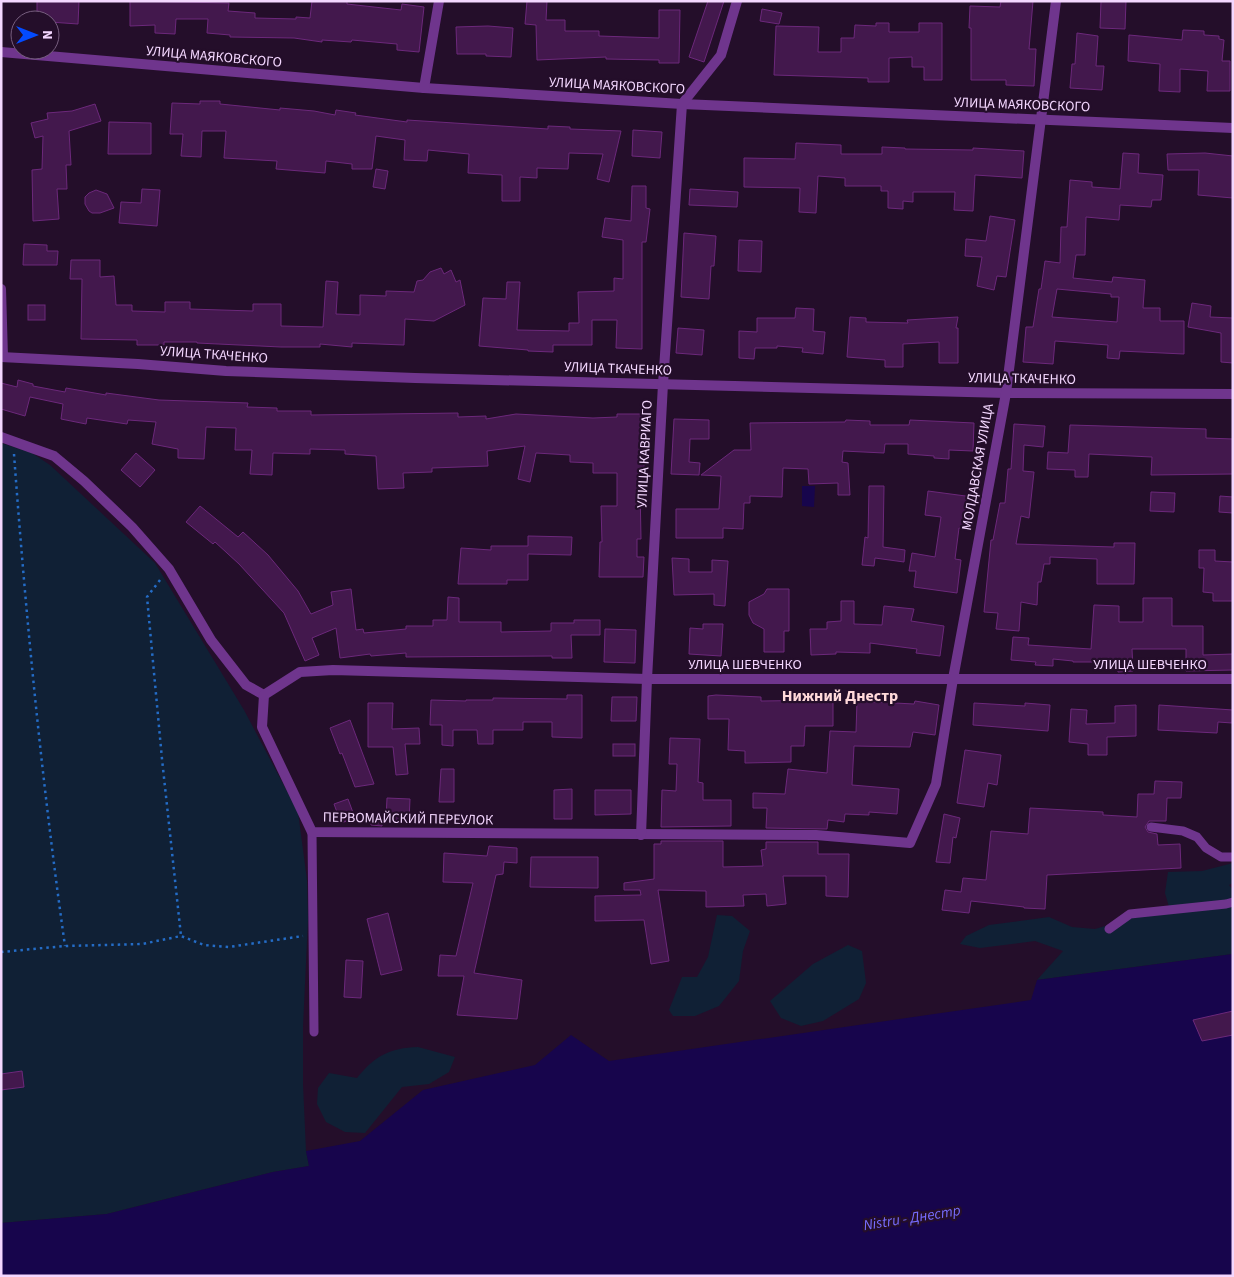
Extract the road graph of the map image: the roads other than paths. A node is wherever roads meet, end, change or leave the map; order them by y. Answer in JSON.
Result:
{"nodes":[{"id":1,"x":439,"y":1,"type":"edge"},
{"id":2,"x":738,"y":1,"type":"edge"},
{"id":3,"x":1056,"y":1,"type":"edge"},
{"id":4,"x":1,"y":52,"type":"edge"},
{"id":5,"x":424,"y":88,"type":"junction"},
{"id":6,"x":682,"y":104,"type":"junction"},
{"id":7,"x":1042,"y":120,"type":"junction"},
{"id":8,"x":1233,"y":128,"type":"edge"},
{"id":9,"x":1,"y":289,"type":"edge"},
{"id":10,"x":2,"y":357,"type":"edge"},
{"id":11,"x":663,"y":384,"type":"junction"},
{"id":12,"x":1006,"y":393,"type":"junction"},
{"id":13,"x":1233,"y":394,"type":"edge"},
{"id":14,"x":1,"y":437,"type":"edge"},
{"id":15,"x":647,"y":679,"type":"junction"},
{"id":16,"x":1233,"y":679,"type":"edge"},
{"id":17,"x":953,"y":680,"type":"junction"},
{"id":18,"x":264,"y":695,"type":"junction"},
{"id":19,"x":1151,"y":827,"type":"dead end"},
{"id":20,"x":312,"y":832,"type":"junction"},
{"id":21,"x":641,"y":835,"type":"junction"},
{"id":22,"x":910,"y":843,"type":"joint"},
{"id":23,"x":1233,"y":857,"type":"edge"},
{"id":24,"x":1233,"y":902,"type":"edge"},
{"id":25,"x":1108,"y":929,"type":"dead end"},
{"id":26,"x":314,"y":1032,"type":"dead end"}],
"edges":[{"from":1,"to":5,"type":"street"},
{"from":2,"to":6,"type":"street"},
{"from":3,"to":7,"type":"street","name":"МОЛДАВСКАЯ УЛИЦА"},
{"from":4,"to":5,"type":"street","name":"УЛИЦА МАЯКОВСКОГО"},
{"from":5,"to":6,"type":"street","name":"УЛИЦА МАЯКОВСКОГО"},
{"from":6,"to":7,"type":"street","name":"УЛИЦА МАЯКОВСКОГО"},
{"from":6,"to":11,"type":"street","name":"УЛИЦА КАВРИАГО"},
{"from":7,"to":8,"type":"street","name":"УЛИЦА МАЯКОВСКОГО"},
{"from":7,"to":12,"type":"street","name":"МОЛДАВСКАЯ УЛИЦА"},
{"from":9,"to":10,"type":"street"},
{"from":10,"to":11,"type":"street","name":"УЛИЦА ТКАЧЕНКО"},
{"from":11,"to":12,"type":"street","name":"УЛИЦА ТКАЧЕНКО"},
{"from":11,"to":15,"type":"street","name":"УЛИЦА КАВРИАГО"},
{"from":12,"to":13,"type":"street","name":"УЛИЦА ТКАЧЕНКО"},
{"from":12,"to":17,"type":"street","name":"МОЛДАВСКАЯ УЛИЦА"},
{"from":14,"to":18,"type":"street"},
{"from":15,"to":17,"type":"street","name":"УЛИЦА ШЕВЧЕНКО"},
{"from":15,"to":18,"type":"street","name":"УЛИЦА ШЕВЧЕНКО"},
{"from":15,"to":21,"type":"street","name":"УЛИЦА КАВРИАГО"},
{"from":16,"to":17,"type":"street","name":"УЛИЦА ШЕВЧЕНКО"},
{"from":17,"to":22,"type":"street","name":"МОЛДАВСКАЯ УЛИЦА"},
{"from":18,"to":20,"type":"street","name":"ПЕРВОМАЙСКИЙ ПЕРЕУЛОК"},
{"from":19,"to":23,"type":"lane"},
{"from":20,"to":21,"type":"street","name":"ПЕРВОМАЙСКИЙ ПЕРЕУЛОК"},
{"from":20,"to":26,"type":"lane"},
{"from":21,"to":22,"type":"street","name":"ПЕРВОМАЙСКИЙ ПЕРЕУЛОК"},
{"from":24,"to":25,"type":"lane"}]}
